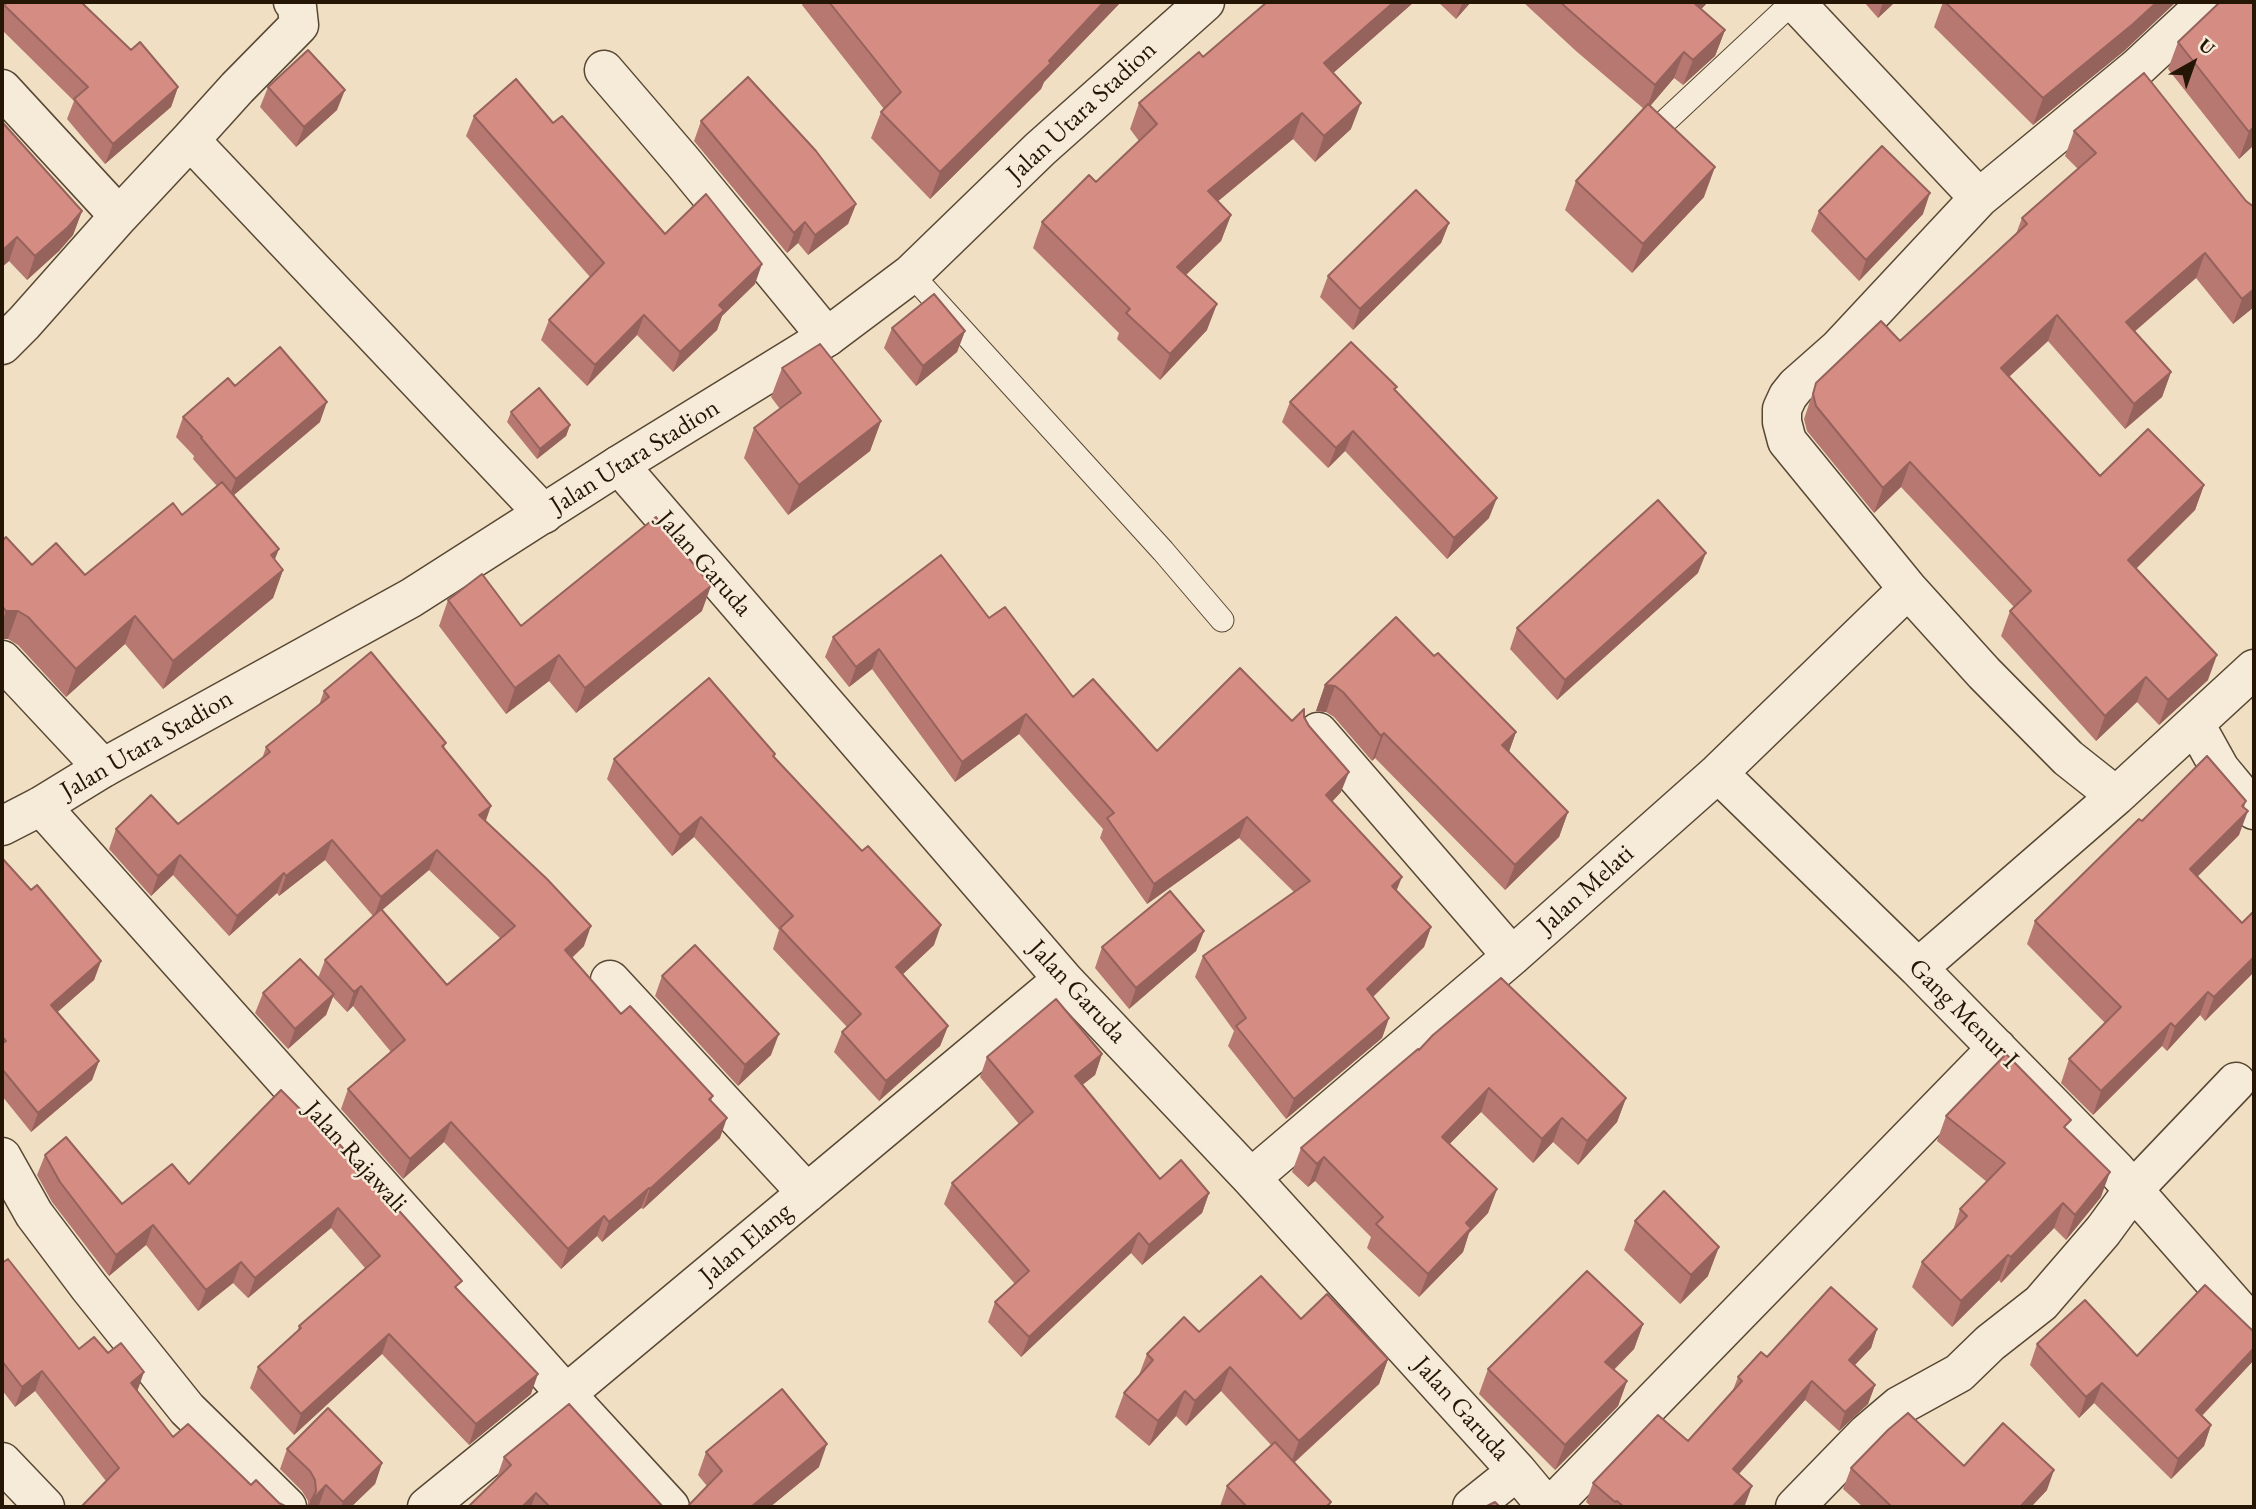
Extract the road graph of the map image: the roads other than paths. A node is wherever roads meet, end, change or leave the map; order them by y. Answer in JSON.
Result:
{"nodes":[{"id":1,"x":293,"y":2,"type":"edge"},
{"id":2,"x":1205,"y":2,"type":"edge"},
{"id":3,"x":1794,"y":2,"type":"edge"},
{"id":4,"x":2208,"y":2,"type":"edge"},
{"id":5,"x":2137,"y":67,"type":"junction"},
{"id":6,"x":604,"y":70,"type":"dead end"},
{"id":7,"x":2,"y":89,"type":"edge"},
{"id":8,"x":2162,"y":98,"type":"edge"},
{"id":9,"x":1657,"y":129,"type":"edge"},
{"id":10,"x":190,"y":140,"type":"junction"},
{"id":11,"x":1979,"y":198,"type":"junction"},
{"id":12,"x":119,"y":216,"type":"junction"},
{"id":13,"x":911,"y":274,"type":"junction"},
{"id":14,"x":827,"y":337,"type":"junction"},
{"id":15,"x":2,"y":345,"type":"edge"},
{"id":16,"x":619,"y":465,"type":"junction"},
{"id":17,"x":544,"y":514,"type":"junction"},
{"id":18,"x":1908,"y":589,"type":"junction"},
{"id":19,"x":1222,"y":620,"type":"dead end"},
{"id":20,"x":2,"y":660,"type":"edge"},
{"id":21,"x":2254,"y":669,"type":"edge"},
{"id":22,"x":2195,"y":724,"type":"junction"},
{"id":23,"x":1318,"y":732,"type":"edge"},
{"id":24,"x":103,"y":768,"type":"junction"},
{"id":25,"x":1718,"y":773,"type":"junction"},
{"id":26,"x":2116,"y":796,"type":"junction"},
{"id":27,"x":41,"y":806,"type":"junction"},
{"id":28,"x":2254,"y":810,"type":"edge"},
{"id":29,"x":2,"y":826,"type":"edge"},
{"id":30,"x":1512,"y":956,"type":"junction"},
{"id":31,"x":1918,"y":968,"type":"junction"},
{"id":32,"x":1063,"y":979,"type":"junction"},
{"id":33,"x":610,"y":981,"type":"dead end"},
{"id":34,"x":1997,"y":1048,"type":"junction"},
{"id":35,"x":2236,"y":1082,"type":"dead end"},
{"id":36,"x":2,"y":1157,"type":"edge"},
{"id":37,"x":1251,"y":1178,"type":"junction"},
{"id":38,"x":2133,"y":1190,"type":"junction"},
{"id":39,"x":807,"y":1193,"type":"junction"},
{"id":40,"x":2254,"y":1327,"type":"edge"},
{"id":41,"x":566,"y":1394,"type":"junction"},
{"id":42,"x":2,"y":1462,"type":"edge"},
{"id":43,"x":1517,"y":1471,"type":"junction"},
{"id":44,"x":46,"y":1507,"type":"edge"},
{"id":45,"x":287,"y":1507,"type":"edge"},
{"id":46,"x":427,"y":1507,"type":"edge"},
{"id":47,"x":670,"y":1507,"type":"edge"},
{"id":48,"x":1472,"y":1507,"type":"edge"},
{"id":49,"x":1548,"y":1507,"type":"edge"},
{"id":50,"x":1796,"y":1507,"type":"edge"}],
"edges":[{"from":1,"to":10,"type":"street"},
{"from":2,"to":13,"type":"street","name":"Jalan Utara Stadion"},
{"from":3,"to":9,"type":"lane"},
{"from":3,"to":11,"type":"street"},
{"from":4,"to":5,"type":"street"},
{"from":5,"to":8,"type":"street"},
{"from":5,"to":11,"type":"street"},
{"from":6,"to":14,"type":"street"},
{"from":7,"to":12,"type":"street"},
{"from":10,"to":12,"type":"street"},
{"from":10,"to":17,"type":"street"},
{"from":11,"to":18,"type":"street"},
{"from":12,"to":15,"type":"street"},
{"from":13,"to":14,"type":"street","name":"Jalan Utara Stadion"},
{"from":13,"to":19,"type":"lane"},
{"from":14,"to":16,"type":"street","name":"Jalan Utara Stadion"},
{"from":16,"to":17,"type":"street","name":"Jalan Utara Stadion"},
{"from":16,"to":32,"type":"street","name":"Jalan Garuda"},
{"from":17,"to":24,"type":"street","name":"Jalan Utara Stadion"},
{"from":18,"to":25,"type":"street","name":"Jalan Melati"},
{"from":18,"to":26,"type":"street"},
{"from":20,"to":24,"type":"street"},
{"from":21,"to":22,"type":"street"},
{"from":22,"to":26,"type":"street"},
{"from":22,"to":28,"type":"street"},
{"from":23,"to":30,"type":"street"},
{"from":24,"to":27,"type":"street","name":"Jalan Utara Stadion"},
{"from":25,"to":30,"type":"street","name":"Jalan Melati"},
{"from":25,"to":31,"type":"street","name":"Gang Menur I"},
{"from":26,"to":31,"type":"street"},
{"from":27,"to":29,"type":"street","name":"Jalan Utara Stadion"},
{"from":27,"to":41,"type":"street","name":"Jalan Rajawali"},
{"from":30,"to":37,"type":"street","name":"Jalan Melati"},
{"from":31,"to":34,"type":"street","name":"Gang Menur I"},
{"from":32,"to":37,"type":"street","name":"Jalan Garuda"},
{"from":32,"to":39,"type":"street","name":"Jalan Elang"},
{"from":33,"to":39,"type":"street"},
{"from":34,"to":38,"type":"street","name":"Gang Menur I"},
{"from":34,"to":49,"type":"street"},
{"from":35,"to":38,"type":"street"},
{"from":36,"to":45,"type":"street"},
{"from":37,"to":43,"type":"street","name":"Jalan Garuda"},
{"from":38,"to":40,"type":"street","name":"Gang Menur I"},
{"from":38,"to":50,"type":"street"},
{"from":39,"to":41,"type":"street","name":"Jalan Elang"},
{"from":41,"to":46,"type":"street","name":"Jalan Elang"},
{"from":41,"to":47,"type":"street","name":"Jalan Rajawali"},
{"from":42,"to":44,"type":"street"},
{"from":43,"to":48,"type":"street"},
{"from":43,"to":49,"type":"street","name":"Jalan Garuda"}]}
